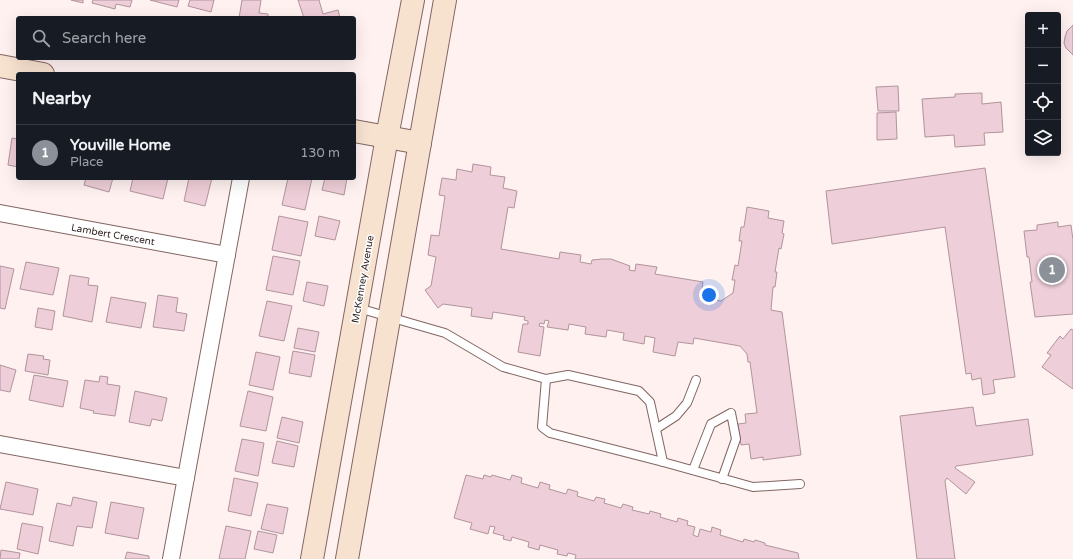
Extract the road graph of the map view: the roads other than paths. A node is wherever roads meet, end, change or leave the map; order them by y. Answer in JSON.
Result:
{"nodes":[{"id":1,"x":413,"y":0,"type":"edge"},
{"id":2,"x":445,"y":0,"type":"edge"},
{"id":3,"x":0,"y":66,"type":"edge"},
{"id":4,"x":32,"y":72,"type":"edge"},
{"id":5,"x":356,"y":131,"type":"edge"},
{"id":6,"x":387,"y":137,"type":"junction"},
{"id":7,"x":420,"y":144,"type":"junction"},
{"id":8,"x":241,"y":180,"type":"edge"},
{"id":9,"x":0,"y":213,"type":"edge"},
{"id":10,"x":227,"y":254,"type":"junction"},
{"id":11,"x":357,"y":308,"type":"junction"},
{"id":12,"x":391,"y":317,"type":"junction"},
{"id":13,"x":546,"y":379,"type":"junction"},
{"id":14,"x":696,"y":380,"type":"dead end"},
{"id":15,"x":656,"y":429,"type":"junction"},
{"id":16,"x":0,"y":444,"type":"edge"},
{"id":17,"x":663,"y":462,"type":"junction"},
{"id":18,"x":693,"y":470,"type":"junction"},
{"id":19,"x":186,"y":478,"type":"junction"},
{"id":20,"x":722,"y":479,"type":"junction"},
{"id":21,"x":800,"y":484,"type":"dead end"},
{"id":22,"x":171,"y":559,"type":"edge"},
{"id":23,"x":312,"y":559,"type":"edge"},
{"id":24,"x":347,"y":559,"type":"edge"}],
"edges":[{"from":1,"to":6,"type":"main road","name":"McKenney Avenue"},
{"from":2,"to":7,"type":"main road"},
{"from":3,"to":4,"type":"main road"},
{"from":5,"to":6,"type":"main road"},
{"from":6,"to":7,"type":"main road"},
{"from":6,"to":11,"type":"main road","name":"McKenney Avenue"},
{"from":7,"to":12,"type":"main road"},
{"from":8,"to":10,"type":"street"},
{"from":9,"to":10,"type":"street","name":"Lambert Crescent"},
{"from":10,"to":19,"type":"street"},
{"from":11,"to":12,"type":"lane"},
{"from":11,"to":23,"type":"main road","name":"McKenney Avenue"},
{"from":12,"to":13,"type":"lane"},
{"from":12,"to":24,"type":"main road"},
{"from":13,"to":15,"type":"lane"},
{"from":13,"to":17,"type":"lane"},
{"from":14,"to":15,"type":"lane"},
{"from":15,"to":17,"type":"lane"},
{"from":16,"to":19,"type":"street"},
{"from":17,"to":18,"type":"lane"},
{"from":18,"to":20,"type":"lane"},
{"from":18,"to":20,"type":"lane"},
{"from":19,"to":22,"type":"street"},
{"from":20,"to":21,"type":"lane"}]}
